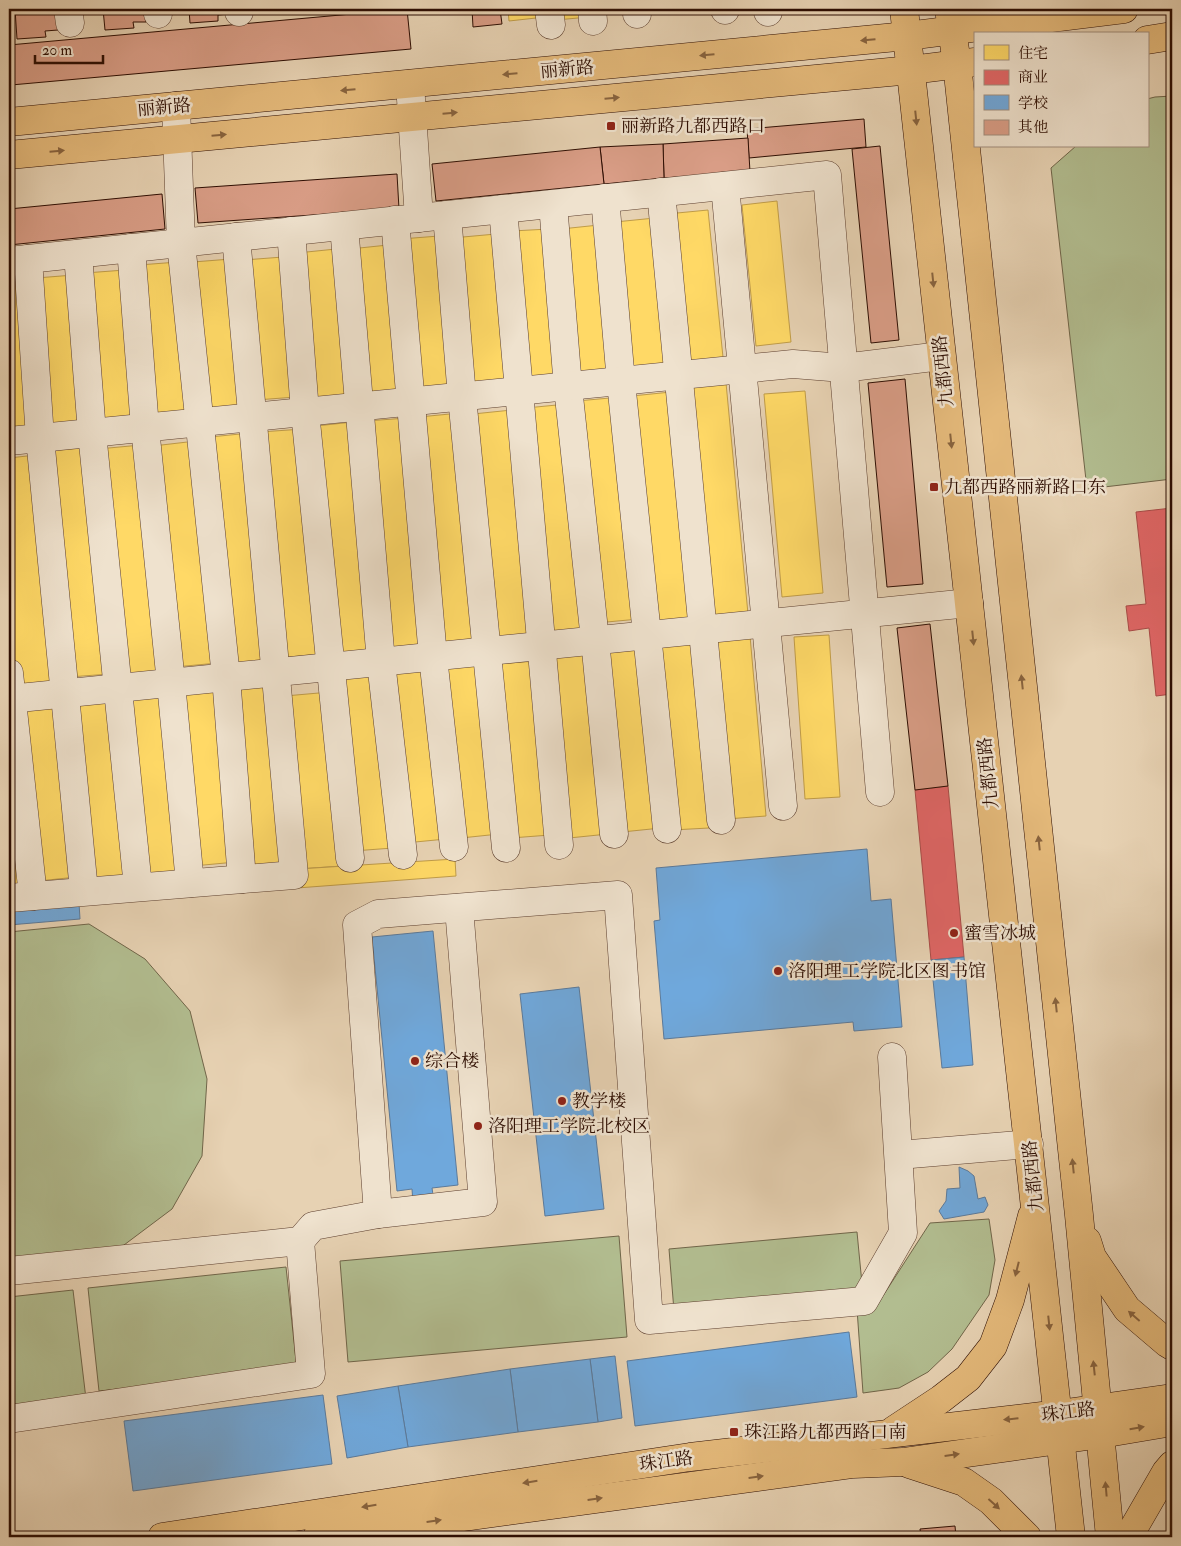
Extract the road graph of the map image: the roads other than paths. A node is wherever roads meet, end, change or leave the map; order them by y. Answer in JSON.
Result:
{"nodes":[{"id":1,"x":904,"y":9,"type":"edge"},
{"id":2,"x":1124,"y":9,"type":"edge"},
{"id":3,"x":950,"y":20,"type":"edge"},
{"id":4,"x":907,"y":36,"type":"junction"},
{"id":5,"x":1172,"y":36,"type":"edge"},
{"id":6,"x":1148,"y":40,"type":"edge"},
{"id":7,"x":966,"y":63,"type":"edge"},
{"id":8,"x":911,"y":70,"type":"junction"},
{"id":9,"x":410,"y":84,"type":"junction"},
{"id":10,"x":176,"y":106,"type":"junction"},
{"id":11,"x":412,"y":117,"type":"junction"},
{"id":12,"x":9,"y":122,"type":"edge"},
{"id":13,"x":177,"y":139,"type":"junction"},
{"id":14,"x":974,"y":145,"type":"edge"},
{"id":15,"x":974,"y":148,"type":"edge"},
{"id":16,"x":9,"y":156,"type":"edge"},
{"id":17,"x":725,"y":186,"type":"junction"},
{"id":18,"x":662,"y":192,"type":"junction"},
{"id":19,"x":605,"y":198,"type":"junction"},
{"id":20,"x":553,"y":204,"type":"junction"},
{"id":21,"x":504,"y":209,"type":"junction"},
{"id":22,"x":446,"y":215,"type":"junction"},
{"id":23,"x":407,"y":219,"type":"junction"},
{"id":24,"x":344,"y":226,"type":"junction"},
{"id":25,"x":291,"y":231,"type":"junction"},
{"id":26,"x":236,"y":237,"type":"junction"},
{"id":27,"x":181,"y":243,"type":"junction"},
{"id":28,"x":131,"y":248,"type":"junction"},
{"id":29,"x":78,"y":254,"type":"junction"},
{"id":30,"x":18,"y":260,"type":"edge"},
{"id":31,"x":941,"y":356,"type":"junction"},
{"id":32,"x":843,"y":368,"type":"junction"},
{"id":33,"x":742,"y":370,"type":"junction"},
{"id":34,"x":679,"y":376,"type":"junction"},
{"id":35,"x":621,"y":382,"type":"junction"},
{"id":36,"x":568,"y":387,"type":"junction"},
{"id":37,"x":520,"y":391,"type":"junction"},
{"id":38,"x":462,"y":397,"type":"junction"},
{"id":39,"x":411,"y":402,"type":"junction"},
{"id":40,"x":358,"y":407,"type":"junction"},
{"id":41,"x":305,"y":412,"type":"junction"},
{"id":42,"x":252,"y":417,"type":"junction"},
{"id":43,"x":200,"y":422,"type":"junction"},
{"id":44,"x":145,"y":428,"type":"junction"},
{"id":45,"x":92,"y":433,"type":"junction"},
{"id":46,"x":40,"y":438,"type":"junction"},
{"id":47,"x":9,"y":441,"type":"edge"},
{"id":48,"x":969,"y":603,"type":"junction"},
{"id":49,"x":864,"y":613,"type":"junction"},
{"id":50,"x":766,"y":623,"type":"junction"},
{"id":51,"x":703,"y":629,"type":"junction"},
{"id":52,"x":647,"y":635,"type":"junction"},
{"id":53,"x":595,"y":640,"type":"junction"},
{"id":54,"x":541,"y":646,"type":"junction"},
{"id":55,"x":486,"y":651,"type":"junction"},
{"id":56,"x":433,"y":656,"type":"junction"},
{"id":57,"x":381,"y":662,"type":"junction"},
{"id":58,"x":331,"y":667,"type":"junction"},
{"id":59,"x":276,"y":672,"type":"junction"},
{"id":60,"x":226,"y":677,"type":"junction"},
{"id":61,"x":172,"y":683,"type":"junction"},
{"id":62,"x":118,"y":688,"type":"junction"},
{"id":63,"x":10,"y":690,"type":"edge"},
{"id":64,"x":64,"y":694,"type":"junction"},
{"id":65,"x":880,"y":792,"type":"dead end"},
{"id":66,"x":782,"y":806,"type":"dead end"},
{"id":67,"x":721,"y":820,"type":"dead end"},
{"id":68,"x":668,"y":829,"type":"dead end"},
{"id":69,"x":614,"y":834,"type":"dead end"},
{"id":70,"x":559,"y":845,"type":"dead end"},
{"id":71,"x":454,"y":847,"type":"dead end"},
{"id":72,"x":506,"y":848,"type":"dead end"},
{"id":73,"x":403,"y":855,"type":"dead end"},
{"id":74,"x":350,"y":858,"type":"dead end"},
{"id":75,"x":242,"y":879,"type":"junction"},
{"id":76,"x":190,"y":883,"type":"junction"},
{"id":77,"x":138,"y":887,"type":"junction"},
{"id":78,"x":84,"y":892,"type":"junction"},
{"id":79,"x":21,"y":897,"type":"edge"},
{"id":80,"x":459,"y":908,"type":"junction"},
{"id":81,"x":892,"y":1057,"type":"dead end"},
{"id":82,"x":1030,"y":1144,"type":"junction"},
{"id":83,"x":898,"y":1155,"type":"junction"},
{"id":84,"x":1036,"y":1205,"type":"junction"},
{"id":85,"x":378,"y":1214,"type":"junction"},
{"id":86,"x":1079,"y":1215,"type":"junction"},
{"id":87,"x":300,"y":1241,"type":"junction"},
{"id":88,"x":9,"y":1271,"type":"edge"},
{"id":89,"x":1172,"y":1346,"type":"edge"},
{"id":90,"x":1172,"y":1398,"type":"edge"},
{"id":91,"x":9,"y":1419,"type":"edge"},
{"id":92,"x":1099,"y":1421,"type":"junction"},
{"id":93,"x":1172,"y":1422,"type":"edge"},
{"id":94,"x":1060,"y":1427,"type":"junction"},
{"id":95,"x":890,"y":1433,"type":"junction"},
{"id":96,"x":903,"y":1462,"type":"junction"},
{"id":97,"x":1172,"y":1465,"type":"edge"},
{"id":98,"x":162,"y":1537,"type":"edge"},
{"id":99,"x":316,"y":1537,"type":"edge"},
{"id":100,"x":1027,"y":1537,"type":"edge"},
{"id":101,"x":1072,"y":1537,"type":"edge"},
{"id":102,"x":1110,"y":1537,"type":"edge"},
{"id":103,"x":1132,"y":1537,"type":"edge"}],
"edges":[{"from":1,"to":4,"type":"main road","name":"九都西路"},
{"from":2,"to":3,"type":"main road","name":"丽新路"},
{"from":3,"to":4,"type":"main road","name":"丽新路"},
{"from":3,"to":7,"type":"main road"},
{"from":4,"to":8,"type":"main road","name":"九都西路"},
{"from":4,"to":9,"type":"main road","name":"丽新路","one_way":true},
{"from":5,"to":6,"type":"main road"},
{"from":7,"to":8,"type":"main road","name":"丽新路"},
{"from":14,"to":7,"type":"main road","one_way":true},
{"from":11,"to":8,"type":"main road","name":"丽新路","one_way":true},
{"from":8,"to":31,"type":"main road","name":"九都西路","one_way":true},
{"from":9,"to":10,"type":"main road","name":"丽新路","one_way":true},
{"from":9,"to":11,"type":"street"},
{"from":10,"to":12,"type":"main road","name":"丽新路"},
{"from":10,"to":13,"type":"street"},
{"from":13,"to":11,"type":"main road","name":"丽新路","one_way":true},
{"from":11,"to":23,"type":"street"},
{"from":16,"to":13,"type":"main road","name":"丽新路","one_way":true},
{"from":13,"to":27,"type":"street"},
{"from":86,"to":15,"type":"main road","one_way":true},
{"from":17,"to":18,"type":"street"},
{"from":17,"to":32,"type":"street"},
{"from":17,"to":33,"type":"street"},
{"from":18,"to":19,"type":"street"},
{"from":18,"to":34,"type":"street"},
{"from":19,"to":20,"type":"street"},
{"from":19,"to":35,"type":"street"},
{"from":20,"to":21,"type":"street"},
{"from":20,"to":36,"type":"street"},
{"from":21,"to":22,"type":"street"},
{"from":21,"to":37,"type":"street"},
{"from":22,"to":23,"type":"street"},
{"from":22,"to":38,"type":"street"},
{"from":23,"to":24,"type":"street"},
{"from":23,"to":39,"type":"street"},
{"from":24,"to":25,"type":"street"},
{"from":24,"to":40,"type":"street"},
{"from":25,"to":26,"type":"street"},
{"from":25,"to":41,"type":"street"},
{"from":26,"to":27,"type":"street"},
{"from":26,"to":42,"type":"street"},
{"from":27,"to":28,"type":"street"},
{"from":27,"to":43,"type":"street"},
{"from":28,"to":29,"type":"street"},
{"from":28,"to":44,"type":"street"},
{"from":29,"to":30,"type":"street"},
{"from":29,"to":45,"type":"street"},
{"from":30,"to":46,"type":"street"},
{"from":31,"to":32,"type":"street"},
{"from":31,"to":48,"type":"main road","name":"九都西路","one_way":true},
{"from":32,"to":33,"type":"street"},
{"from":32,"to":49,"type":"street"},
{"from":33,"to":34,"type":"street"},
{"from":33,"to":50,"type":"street"},
{"from":34,"to":35,"type":"street"},
{"from":34,"to":51,"type":"street"},
{"from":35,"to":36,"type":"street"},
{"from":35,"to":52,"type":"street"},
{"from":36,"to":37,"type":"street"},
{"from":36,"to":53,"type":"street"},
{"from":37,"to":38,"type":"street"},
{"from":37,"to":54,"type":"street"},
{"from":38,"to":39,"type":"street"},
{"from":38,"to":55,"type":"street"},
{"from":39,"to":40,"type":"street"},
{"from":39,"to":56,"type":"street"},
{"from":40,"to":41,"type":"street"},
{"from":40,"to":57,"type":"street"},
{"from":41,"to":42,"type":"street"},
{"from":41,"to":58,"type":"street"},
{"from":42,"to":43,"type":"street"},
{"from":42,"to":59,"type":"street"},
{"from":43,"to":44,"type":"street"},
{"from":43,"to":60,"type":"street"},
{"from":44,"to":45,"type":"street"},
{"from":44,"to":61,"type":"street"},
{"from":45,"to":46,"type":"street"},
{"from":45,"to":62,"type":"street"},
{"from":46,"to":47,"type":"street"},
{"from":46,"to":64,"type":"street"},
{"from":48,"to":49,"type":"street"},
{"from":48,"to":82,"type":"main road","name":"九都西路","one_way":true},
{"from":49,"to":50,"type":"street"},
{"from":49,"to":65,"type":"street"},
{"from":50,"to":51,"type":"street"},
{"from":50,"to":66,"type":"street"},
{"from":51,"to":52,"type":"street"},
{"from":51,"to":67,"type":"street"},
{"from":52,"to":53,"type":"street"},
{"from":52,"to":68,"type":"street"},
{"from":53,"to":54,"type":"street"},
{"from":53,"to":69,"type":"street"},
{"from":54,"to":55,"type":"street"},
{"from":54,"to":70,"type":"street"},
{"from":55,"to":56,"type":"street"},
{"from":55,"to":72,"type":"street"},
{"from":56,"to":57,"type":"street"},
{"from":56,"to":71,"type":"street"},
{"from":57,"to":58,"type":"street"},
{"from":57,"to":73,"type":"street"},
{"from":58,"to":59,"type":"street"},
{"from":58,"to":74,"type":"street"},
{"from":59,"to":60,"type":"street"},
{"from":59,"to":75,"type":"street"},
{"from":60,"to":61,"type":"street"},
{"from":60,"to":75,"type":"street"},
{"from":61,"to":62,"type":"street"},
{"from":61,"to":76,"type":"street"},
{"from":62,"to":64,"type":"street"},
{"from":62,"to":77,"type":"street"},
{"from":63,"to":64,"type":"street"},
{"from":63,"to":79,"type":"street"},
{"from":64,"to":78,"type":"street"},
{"from":75,"to":76,"type":"street"},
{"from":76,"to":77,"type":"street"},
{"from":77,"to":78,"type":"street"},
{"from":78,"to":79,"type":"street"},
{"from":80,"to":83,"type":"street"},
{"from":80,"to":85,"type":"street"},
{"from":80,"to":85,"type":"street"},
{"from":81,"to":83,"type":"street"},
{"from":82,"to":83,"type":"street"},
{"from":82,"to":84,"type":"main road","name":"九都西路"},
{"from":84,"to":94,"type":"main road","name":"九都西路","one_way":true},
{"from":84,"to":95,"type":"main road","one_way":true},
{"from":85,"to":87,"type":"street"},
{"from":89,"to":86,"type":"main road","one_way":true},
{"from":92,"to":86,"type":"main road","one_way":true},
{"from":87,"to":88,"type":"street"},
{"from":87,"to":91,"type":"street"},
{"from":90,"to":92,"type":"main road","name":"珠江路"},
{"from":92,"to":93,"type":"main road","name":"珠江路","one_way":true},
{"from":92,"to":94,"type":"main road","name":"珠江路"},
{"from":102,"to":92,"type":"main road","one_way":true},
{"from":94,"to":95,"type":"main road","name":"珠江路","one_way":true},
{"from":96,"to":94,"type":"main road","name":"珠江路","one_way":true},
{"from":94,"to":101,"type":"main road","name":"九都西路"},
{"from":95,"to":98,"type":"main road","name":"珠江路","one_way":true},
{"from":99,"to":96,"type":"main road","name":"珠江路","one_way":true},
{"from":96,"to":100,"type":"main road","one_way":true},
{"from":97,"to":103,"type":"main road"}]}
